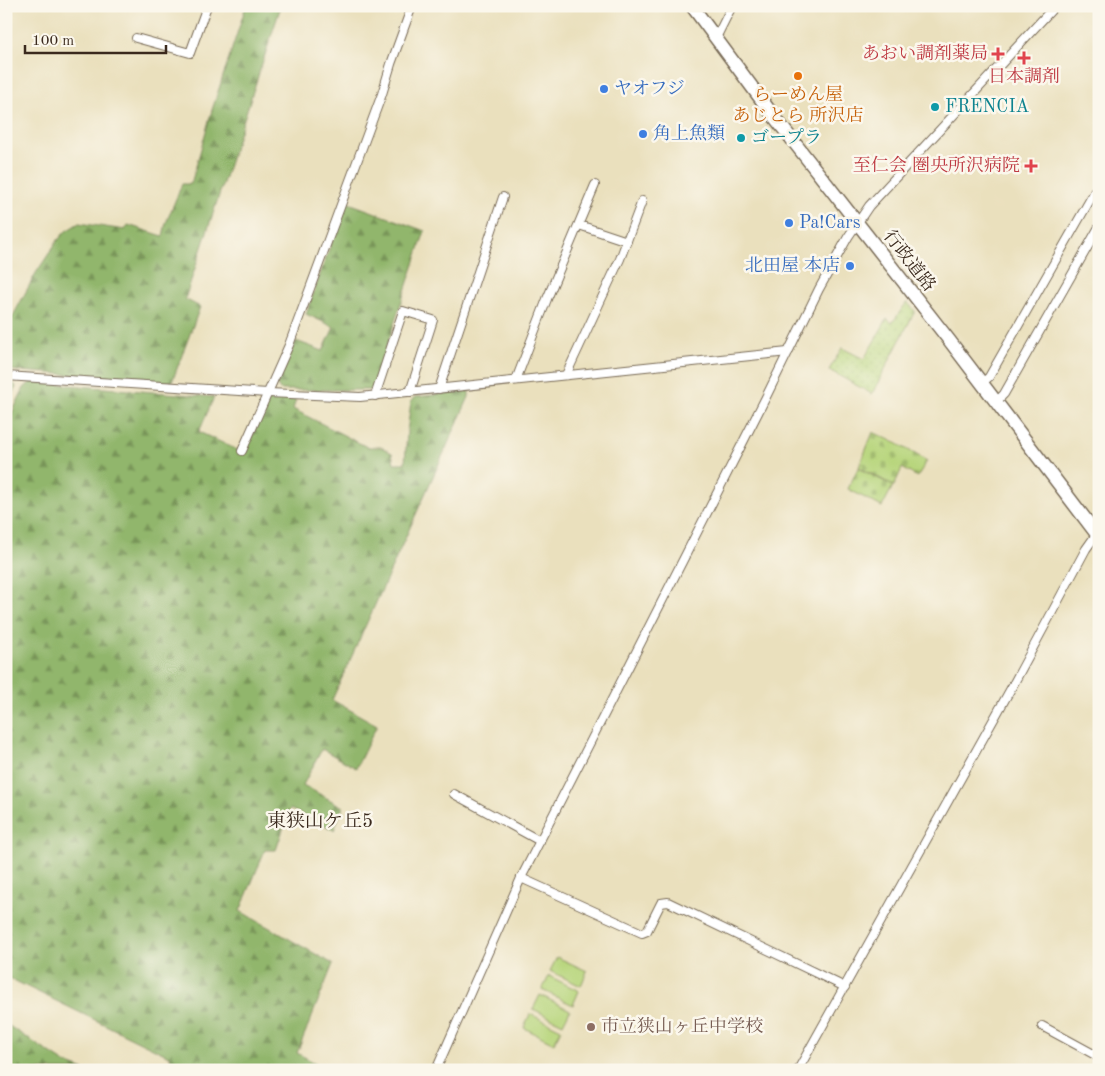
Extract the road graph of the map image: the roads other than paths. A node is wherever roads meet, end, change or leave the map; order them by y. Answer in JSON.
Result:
{"nodes":[{"id":1,"x":207,"y":6,"type":"edge"},
{"id":2,"x":412,"y":6,"type":"edge"},
{"id":3,"x":692,"y":6,"type":"edge"},
{"id":4,"x":732,"y":6,"type":"edge"},
{"id":5,"x":1055,"y":6,"type":"edge"},
{"id":6,"x":136,"y":38,"type":"dead end"},
{"id":7,"x":716,"y":38,"type":"junction"},
{"id":8,"x":1099,"y":184,"type":"edge"},
{"id":9,"x":595,"y":185,"type":"dead end"},
{"id":10,"x":503,"y":197,"type":"dead end"},
{"id":11,"x":642,"y":201,"type":"dead end"},
{"id":12,"x":857,"y":222,"type":"junction"},
{"id":13,"x":579,"y":225,"type":"junction"},
{"id":14,"x":1099,"y":227,"type":"edge"},
{"id":15,"x":626,"y":240,"type":"junction"},
{"id":16,"x":788,"y":352,"type":"junction"},
{"id":17,"x":566,"y":375,"type":"junction"},
{"id":18,"x":6,"y":376,"type":"edge"},
{"id":19,"x":516,"y":380,"type":"junction"},
{"id":20,"x":982,"y":383,"type":"junction"},
{"id":21,"x":439,"y":389,"type":"junction"},
{"id":22,"x":410,"y":392,"type":"junction"},
{"id":23,"x":268,"y":393,"type":"junction"},
{"id":24,"x":375,"y":396,"type":"junction"},
{"id":25,"x":996,"y":402,"type":"junction"},
{"id":26,"x":242,"y":451,"type":"dead end"},
{"id":27,"x":1098,"y":534,"type":"edge"},
{"id":28,"x":454,"y":794,"type":"dead end"},
{"id":29,"x":540,"y":841,"type":"junction"},
{"id":30,"x":521,"y":878,"type":"junction"},
{"id":31,"x":844,"y":987,"type":"junction"},
{"id":32,"x":1042,"y":1026,"type":"dead end"},
{"id":33,"x":1099,"y":1057,"type":"edge"},
{"id":34,"x":436,"y":1070,"type":"edge"},
{"id":35,"x":798,"y":1070,"type":"edge"}],
"edges":[{"from":1,"to":6,"type":"street"},
{"from":2,"to":23,"type":"street"},
{"from":3,"to":7,"type":"highway","name":"行政道路"},
{"from":4,"to":7,"type":"street"},
{"from":5,"to":12,"type":"street"},
{"from":7,"to":12,"type":"highway","name":"行政道路"},
{"from":8,"to":20,"type":"street"},
{"from":9,"to":13,"type":"street"},
{"from":10,"to":21,"type":"street"},
{"from":11,"to":15,"type":"street"},
{"from":12,"to":16,"type":"street"},
{"from":12,"to":20,"type":"highway","name":"行政道路"},
{"from":13,"to":15,"type":"street"},
{"from":13,"to":19,"type":"street"},
{"from":14,"to":25,"type":"street"},
{"from":15,"to":17,"type":"street"},
{"from":16,"to":17,"type":"street"},
{"from":16,"to":29,"type":"street"},
{"from":17,"to":19,"type":"street"},
{"from":18,"to":23,"type":"street"},
{"from":19,"to":21,"type":"street"},
{"from":20,"to":25,"type":"highway","name":"行政道路"},
{"from":21,"to":22,"type":"street"},
{"from":22,"to":24,"type":"street"},
{"from":22,"to":24,"type":"street"},
{"from":23,"to":24,"type":"street"},
{"from":23,"to":26,"type":"street"},
{"from":25,"to":27,"type":"highway","name":"行政道路"},
{"from":27,"to":31,"type":"street"},
{"from":28,"to":29,"type":"street"},
{"from":29,"to":30,"type":"street"},
{"from":30,"to":31,"type":"street"},
{"from":30,"to":34,"type":"street"},
{"from":31,"to":35,"type":"street"},
{"from":32,"to":33,"type":"street"}]}
